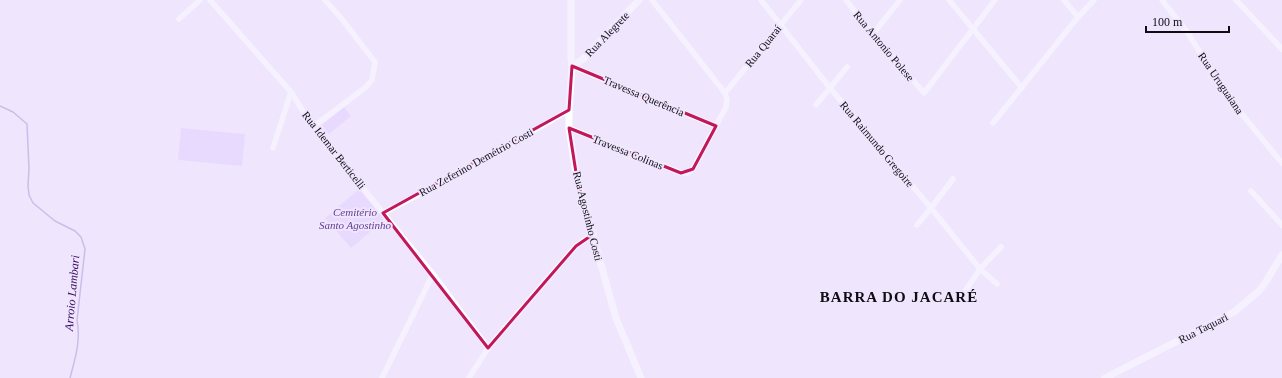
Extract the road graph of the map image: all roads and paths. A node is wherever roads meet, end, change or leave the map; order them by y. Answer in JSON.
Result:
{"nodes":[{"id":1,"x":200,"y":0,"type":"edge"},
{"id":2,"x":210,"y":0,"type":"edge"},
{"id":3,"x":326,"y":0,"type":"edge"},
{"id":4,"x":571,"y":0,"type":"edge"},
{"id":5,"x":639,"y":0,"type":"edge"},
{"id":6,"x":652,"y":0,"type":"edge"},
{"id":7,"x":760,"y":0,"type":"edge"},
{"id":8,"x":801,"y":0,"type":"edge"},
{"id":9,"x":846,"y":0,"type":"edge"},
{"id":10,"x":900,"y":0,"type":"edge"},
{"id":11,"x":949,"y":0,"type":"edge"},
{"id":12,"x":995,"y":0,"type":"edge"},
{"id":13,"x":1064,"y":0,"type":"edge"},
{"id":14,"x":1094,"y":0,"type":"edge"},
{"id":15,"x":1162,"y":0,"type":"edge"},
{"id":16,"x":1236,"y":0,"type":"edge"},
{"id":17,"x":1078,"y":17,"type":"junction"},
{"id":18,"x":179,"y":19,"type":"dead end"},
{"id":19,"x":781,"y":24,"type":"junction"},
{"id":20,"x":972,"y":28,"type":"junction"},
{"id":21,"x":873,"y":34,"type":"junction"},
{"id":22,"x":1282,"y":49,"type":"edge"},
{"id":23,"x":572,"y":66,"type":"junction"},
{"id":24,"x":847,"y":67,"type":"dead end"},
{"id":25,"x":830,"y":88,"type":"junction"},
{"id":26,"x":1022,"y":88,"type":"junction"},
{"id":27,"x":291,"y":92,"type":"junction"},
{"id":28,"x":725,"y":92,"type":"junction"},
{"id":29,"x":816,"y":105,"type":"dead end"},
{"id":30,"x":569,"y":110,"type":"junction"},
{"id":31,"x":993,"y":123,"type":"dead end"},
{"id":32,"x":716,"y":126,"type":"junction"},
{"id":33,"x":313,"y":127,"type":"junction"},
{"id":34,"x":570,"y":128,"type":"junction"},
{"id":35,"x":273,"y":148,"type":"dead end"},
{"id":36,"x":1282,"y":163,"type":"edge"},
{"id":37,"x":953,"y":179,"type":"dead end"},
{"id":38,"x":1251,"y":191,"type":"dead end"},
{"id":39,"x":931,"y":208,"type":"junction"},
{"id":40,"x":383,"y":214,"type":"junction"},
{"id":41,"x":917,"y":225,"type":"dead end"},
{"id":42,"x":1282,"y":225,"type":"edge"},
{"id":43,"x":592,"y":235,"type":"junction"},
{"id":44,"x":1001,"y":247,"type":"dead end"},
{"id":45,"x":1282,"y":256,"type":"edge"},
{"id":46,"x":980,"y":269,"type":"junction"},
{"id":47,"x":433,"y":274,"type":"junction"},
{"id":48,"x":997,"y":284,"type":"dead end"},
{"id":49,"x":959,"y":300,"type":"dead end"},
{"id":50,"x":488,"y":348,"type":"junction"},
{"id":51,"x":382,"y":378,"type":"edge"},
{"id":52,"x":469,"y":378,"type":"edge"},
{"id":53,"x":641,"y":378,"type":"edge"},
{"id":54,"x":1105,"y":378,"type":"edge"}],
"edges":[{"from":1,"to":18,"type":"street"},
{"from":2,"to":27,"type":"street"},
{"from":3,"to":33,"type":"street"},
{"from":4,"to":23,"type":"street","name":"Rua Agostinho Costi"},
{"from":5,"to":23,"type":"street","name":"Rua Alegrete"},
{"from":6,"to":28,"type":"street"},
{"from":7,"to":19,"type":"street","name":"Rua Raimundo Gregoire"},
{"from":8,"to":19,"type":"street","name":"Rua Quaraí"},
{"from":9,"to":21,"type":"street","name":"Rua Antonio Polese"},
{"from":10,"to":21,"type":"street"},
{"from":11,"to":20,"type":"street"},
{"from":12,"to":20,"type":"street"},
{"from":13,"to":17,"type":"street"},
{"from":14,"to":17,"type":"street"},
{"from":15,"to":36,"type":"street","name":"Rua Uruguaiana"},
{"from":16,"to":22,"type":"street"},
{"from":17,"to":26,"type":"street"},
{"from":19,"to":25,"type":"street","name":"Rua Raimundo Gregoire"},
{"from":19,"to":28,"type":"street","name":"Rua Quaraí"},
{"from":20,"to":21,"type":"street","name":"Rua Antonio Polese"},
{"from":20,"to":26,"type":"street"},
{"from":23,"to":30,"type":"street","name":"Rua Agostinho Costi"},
{"from":23,"to":32,"type":"street","name":"Travessa Querência"},
{"from":24,"to":25,"type":"street"},
{"from":25,"to":29,"type":"street"},
{"from":25,"to":39,"type":"street","name":"Rua Raimundo Gregoire"},
{"from":26,"to":31,"type":"street"},
{"from":27,"to":33,"type":"street","name":"Rua Idemar Berticelli"},
{"from":27,"to":35,"type":"street","name":"Rua Idemar Berticelli"},
{"from":28,"to":32,"type":"street"},
{"from":30,"to":34,"type":"street","name":"Rua Agostinho Costi"},
{"from":30,"to":40,"type":"street","name":"Rua Zeferino Demétrio Costi"},
{"from":32,"to":34,"type":"street","name":"Travessa Colinas"},
{"from":33,"to":40,"type":"street","name":"Rua Idemar Berticelli"},
{"from":34,"to":43,"type":"street","name":"Rua Agostinho Costi"},
{"from":37,"to":39,"type":"street"},
{"from":38,"to":42,"type":"street"},
{"from":39,"to":41,"type":"street"},
{"from":39,"to":46,"type":"street","name":"Rua Raimundo Gregoire"},
{"from":40,"to":47,"type":"street","name":"Rua Idemar Berticelli"},
{"from":43,"to":50,"type":"street"},
{"from":43,"to":53,"type":"street","name":"Rua Agostinho Costi"},
{"from":44,"to":46,"type":"street"},
{"from":45,"to":54,"type":"street","name":"Rua Taquari"},
{"from":46,"to":48,"type":"street","name":"Rua Raimundo Gregoire"},
{"from":46,"to":49,"type":"street"},
{"from":47,"to":50,"type":"street","name":"Rua Idemar Berticelli"},
{"from":47,"to":51,"type":"street"},
{"from":50,"to":52,"type":"street"}]}
